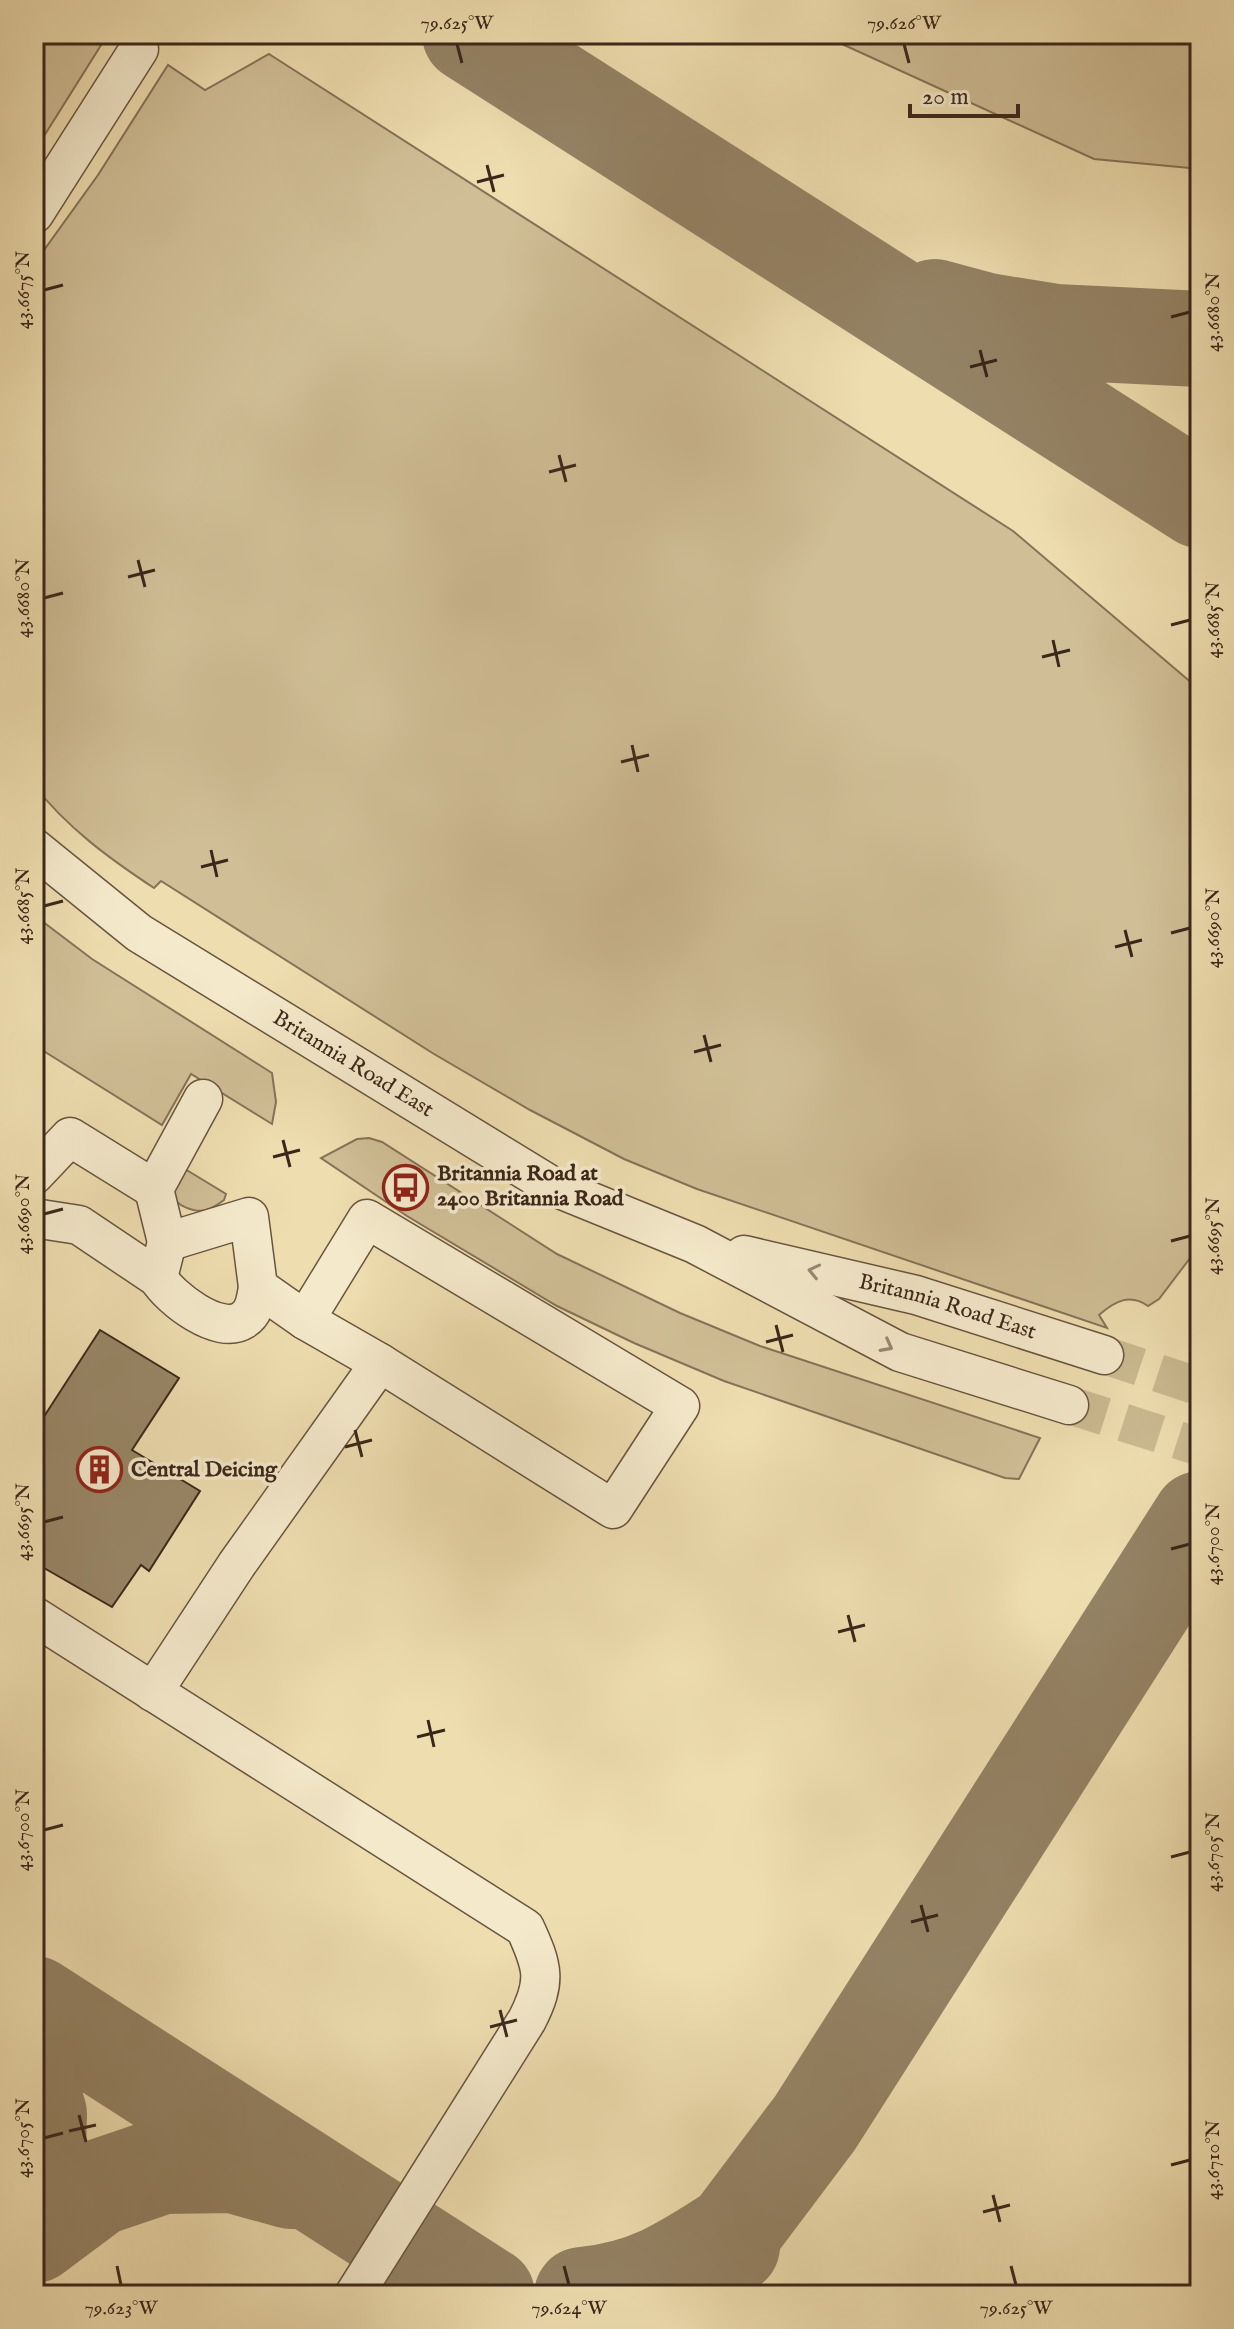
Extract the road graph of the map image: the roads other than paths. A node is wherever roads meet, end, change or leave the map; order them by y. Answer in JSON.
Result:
{"nodes":[{"id":1,"x":139,"y":49,"type":"dead end"},
{"id":2,"x":34,"y":214,"type":"edge"},
{"id":3,"x":34,"y":848,"type":"edge"},
{"id":4,"x":203,"y":1099,"type":"dead end"},
{"id":5,"x":34,"y":1175,"type":"edge"},
{"id":6,"x":154,"y":1189,"type":"junction"},
{"id":7,"x":34,"y":1218,"type":"edge"},
{"id":8,"x":695,"y":1244,"type":"junction"},
{"id":9,"x":162,"y":1260,"type":"junction"},
{"id":10,"x":258,"y":1287,"type":"junction"},
{"id":11,"x":305,"y":1320,"type":"junction"},
{"id":12,"x":1104,"y":1355,"type":"tunnel mouth"},
{"id":13,"x":380,"y":1363,"type":"junction"},
{"id":14,"x":1069,"y":1405,"type":"tunnel mouth"},
{"id":15,"x":34,"y":1616,"type":"edge"},
{"id":16,"x":153,"y":1692,"type":"junction"},
{"id":17,"x":354,"y":2295,"type":"edge"}],
"edges":[{"from":1,"to":2,"type":"street"},
{"from":3,"to":8,"type":"street","name":"Britannia Road East"},
{"from":4,"to":6,"type":"street"},
{"from":5,"to":6,"type":"street"},
{"from":6,"to":9,"type":"street"},
{"from":7,"to":9,"type":"street"},
{"from":12,"to":8,"type":"street","name":"Britannia Road East","one_way":true},
{"from":8,"to":14,"type":"street","name":"Britannia Road East","one_way":true},
{"from":9,"to":10,"type":"street"},
{"from":9,"to":10,"type":"street"},
{"from":10,"to":11,"type":"street"},
{"from":11,"to":13,"type":"street"},
{"from":11,"to":13,"type":"street"},
{"from":13,"to":16,"type":"street"},
{"from":15,"to":16,"type":"street"},
{"from":16,"to":17,"type":"street"}]}
